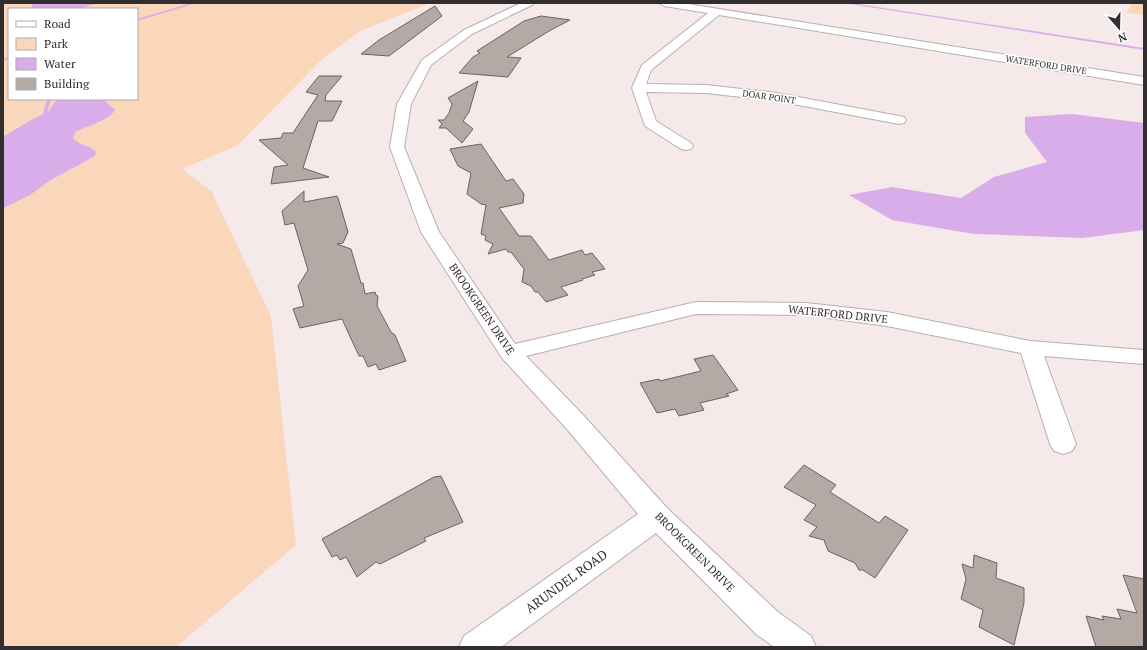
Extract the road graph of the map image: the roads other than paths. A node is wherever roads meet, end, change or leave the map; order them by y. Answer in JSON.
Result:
{"nodes":[{"id":1,"x":529,"y":3,"type":"edge"},
{"id":2,"x":664,"y":3,"type":"edge"},
{"id":3,"x":716,"y":12,"type":"junction"},
{"id":4,"x":1144,"y":81,"type":"edge"},
{"id":5,"x":638,"y":88,"type":"junction"},
{"id":6,"x":899,"y":120,"type":"dead end"},
{"id":7,"x":686,"y":146,"type":"dead end"},
{"id":8,"x":1030,"y":348,"type":"junction"},
{"id":9,"x":510,"y":353,"type":"junction"},
{"id":10,"x":1144,"y":357,"type":"edge"},
{"id":11,"x":1063,"y":444,"type":"dead end"},
{"id":12,"x":658,"y":516,"type":"junction"},
{"id":13,"x":475,"y":647,"type":"edge"},
{"id":14,"x":800,"y":647,"type":"edge"}],
"edges":[{"from":1,"to":9,"type":"street","name":"BROOKGREEN DRIVE"},
{"from":2,"to":3,"type":"street","name":"WATERFORD DRIVE"},
{"from":3,"to":4,"type":"street","name":"WATERFORD DRIVE"},
{"from":3,"to":5,"type":"street"},
{"from":5,"to":6,"type":"street","name":"DOAR POINT"},
{"from":5,"to":7,"type":"street"},
{"from":8,"to":9,"type":"street","name":"WATERFORD DRIVE"},
{"from":8,"to":10,"type":"street","name":"WATERFORD DRIVE"},
{"from":8,"to":11,"type":"street"},
{"from":9,"to":12,"type":"street","name":"BROOKGREEN DRIVE"},
{"from":12,"to":13,"type":"street","name":"ARUNDEL ROAD"},
{"from":12,"to":14,"type":"street","name":"BROOKGREEN DRIVE"}]}
